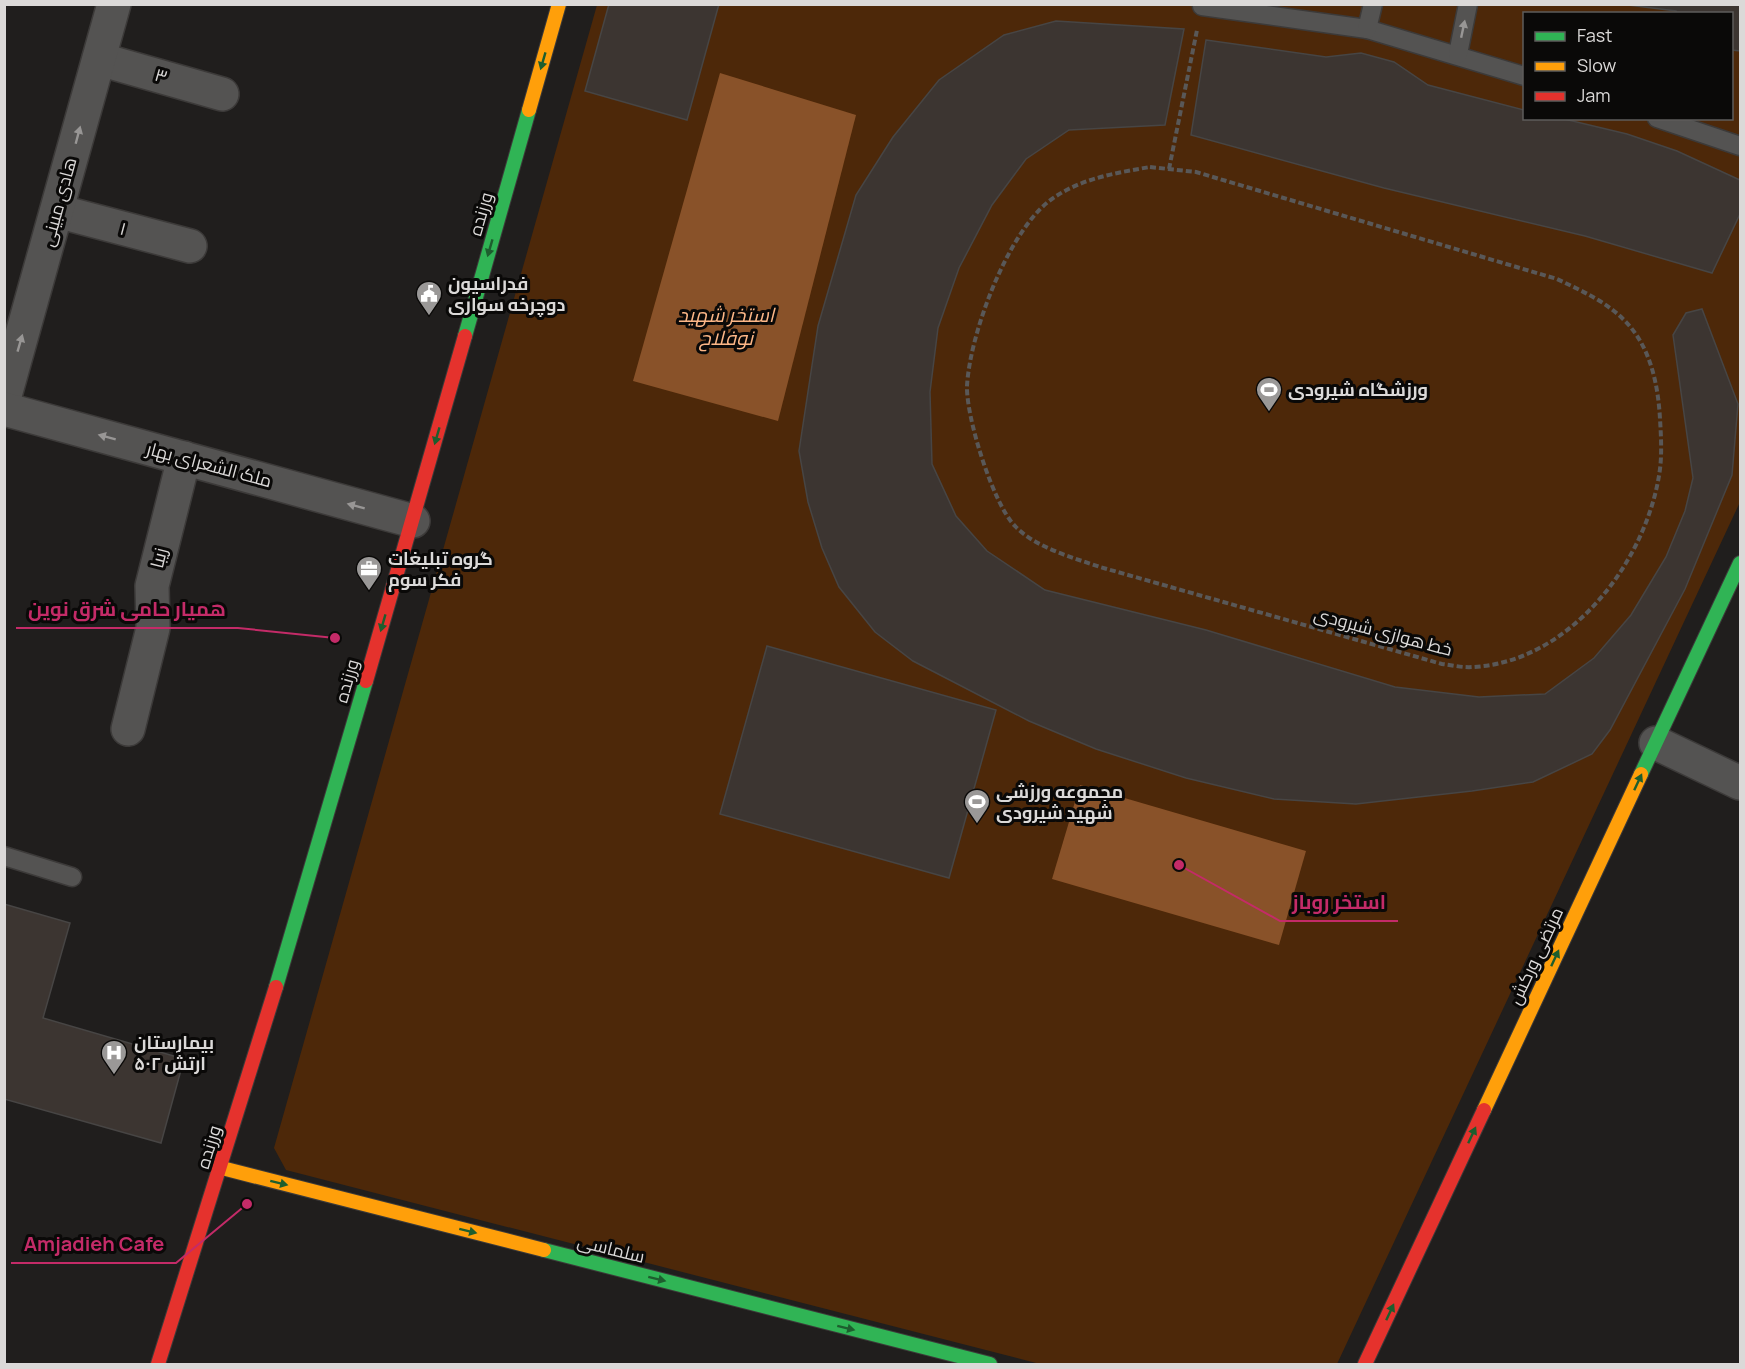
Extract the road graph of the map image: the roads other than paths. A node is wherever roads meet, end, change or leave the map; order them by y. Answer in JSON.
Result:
{"nodes":[{"id":1,"x":114,"y":4,"type":"edge"},
{"id":2,"x":559,"y":4,"type":"edge"},
{"id":3,"x":1373,"y":4,"type":"edge"},
{"id":4,"x":1468,"y":4,"type":"edge"},
{"id":5,"x":1202,"y":6,"type":"edge"},
{"id":6,"x":1367,"y":28,"type":"junction"},
{"id":7,"x":1458,"y":54,"type":"junction"},
{"id":8,"x":99,"y":59,"type":"junction"},
{"id":9,"x":1523,"y":75,"type":"edge"},
{"id":10,"x":222,"y":94,"type":"dead end"},
{"id":11,"x":1663,"y":120,"type":"edge"},
{"id":12,"x":1740,"y":146,"type":"edge"},
{"id":13,"x":57,"y":211,"type":"junction"},
{"id":14,"x":190,"y":246,"type":"dead end"},
{"id":15,"x":4,"y":399,"type":"edge"},
{"id":16,"x":4,"y":409,"type":"edge"},
{"id":17,"x":184,"y":458,"type":"junction"},
{"id":18,"x":413,"y":521,"type":"junction"},
{"id":19,"x":1740,"y":563,"type":"edge"},
{"id":20,"x":128,"y":729,"type":"dead end"},
{"id":21,"x":1656,"y":742,"type":"junction"},
{"id":22,"x":1740,"y":783,"type":"edge"},
{"id":23,"x":4,"y":856,"type":"edge"},
{"id":24,"x":72,"y":877,"type":"dead end"},
{"id":25,"x":222,"y":1168,"type":"junction"},
{"id":26,"x":158,"y":1365,"type":"edge"},
{"id":27,"x":990,"y":1365,"type":"edge"},
{"id":28,"x":1365,"y":1365,"type":"edge"}],
"edges":[{"from":1,"to":8,"type":"street","name":"هادی مبینی"},
{"from":2,"to":18,"type":"street","name":"ورزنده","one_way":true},
{"from":3,"to":6,"type":"lane"},
{"from":7,"to":4,"type":"lane","one_way":true},
{"from":5,"to":6,"type":"lane"},
{"from":6,"to":7,"type":"lane"},
{"from":7,"to":9,"type":"lane"},
{"from":8,"to":10,"type":"street","name":"۳"},
{"from":13,"to":8,"type":"street","name":"هادی مبینی","one_way":true},
{"from":11,"to":12,"type":"lane"},
{"from":13,"to":14,"type":"street","name":"۱"},
{"from":15,"to":13,"type":"street","name":"هادی مبینی","one_way":true},
{"from":17,"to":16,"type":"street","name":"ملک الشعرای بهار","one_way":true},
{"from":18,"to":17,"type":"street","name":"ملک الشعرای بهار","one_way":true},
{"from":17,"to":20,"type":"street","name":"زیبا"},
{"from":18,"to":25,"type":"street","name":"ورزنده","one_way":true},
{"from":19,"to":21,"type":"street","name":"مرتضی ورکش"},
{"from":21,"to":22,"type":"street"},
{"from":28,"to":21,"type":"street","name":"مرتضی ورکش","one_way":true},
{"from":23,"to":24,"type":"lane"},
{"from":25,"to":26,"type":"street","name":"ورزنده"},
{"from":25,"to":27,"type":"street","name":"سلماسی","one_way":true}]}
